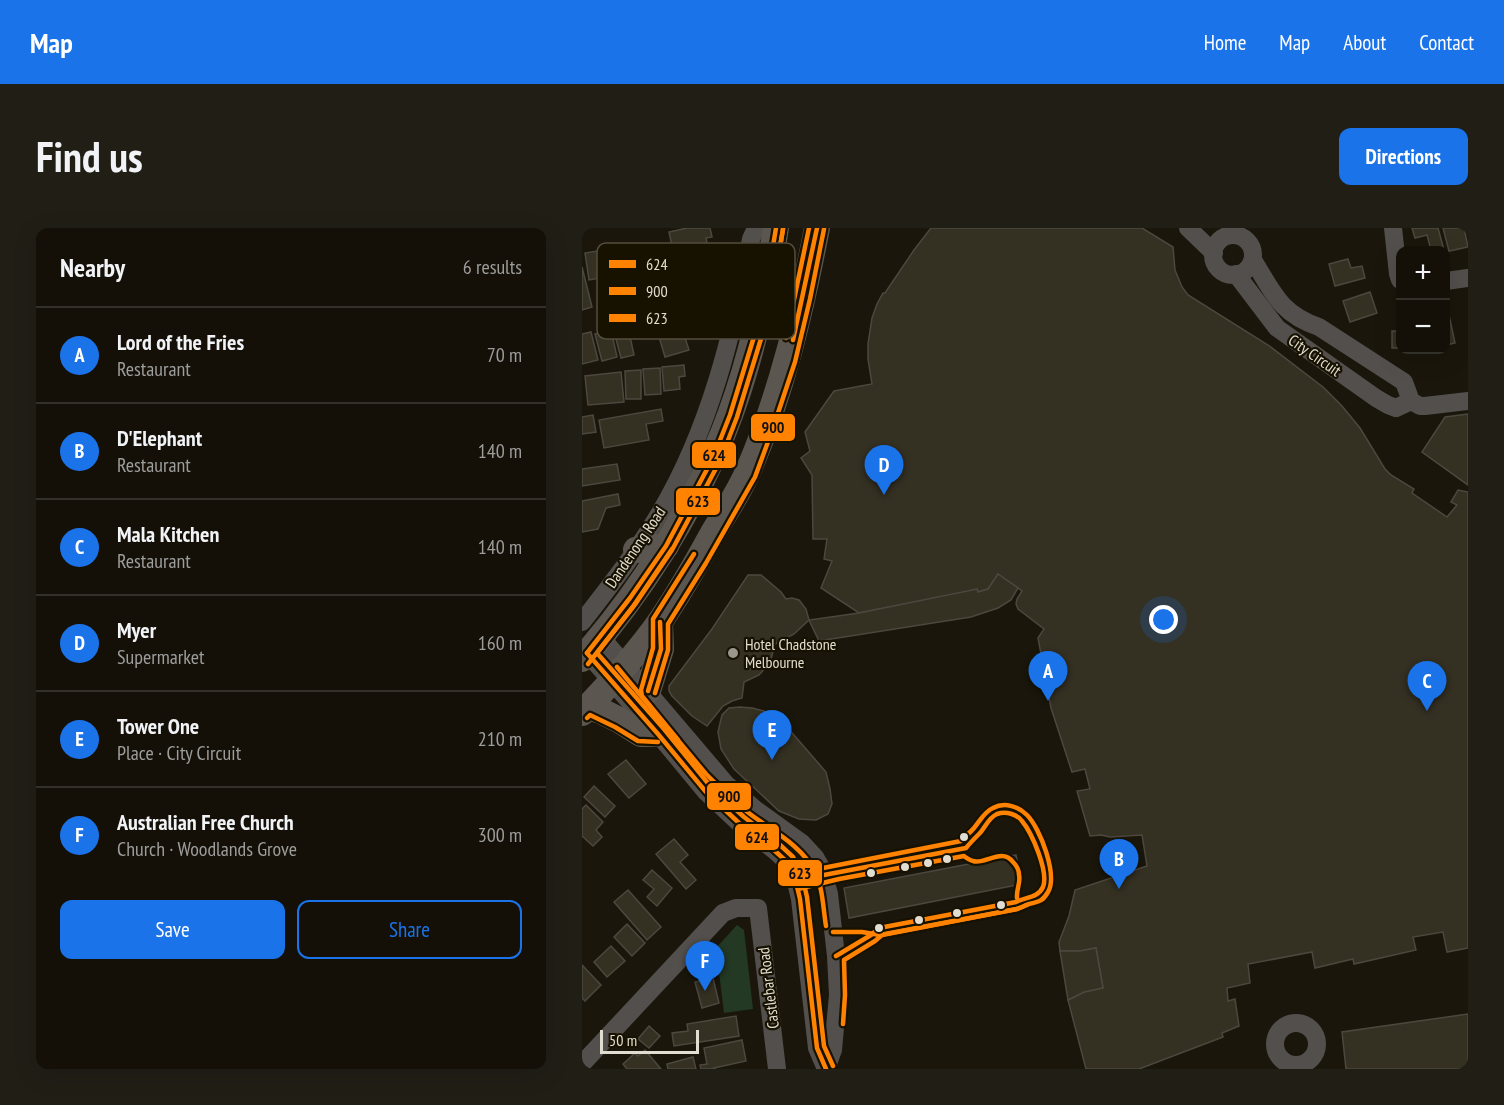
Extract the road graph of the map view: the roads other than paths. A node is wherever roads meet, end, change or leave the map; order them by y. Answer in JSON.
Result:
{"nodes":[{"id":1,"x":776,"y":228,"type":"edge"},
{"id":2,"x":817,"y":228,"type":"edge"},
{"id":3,"x":1188,"y":228,"type":"edge"},
{"id":4,"x":1393,"y":228,"type":"edge"},
{"id":5,"x":1224,"y":232,"type":"edge"},
{"id":6,"x":774,"y":243,"type":"edge"},
{"id":7,"x":1214,"y":253,"type":"junction"},
{"id":8,"x":1396,"y":256,"type":"edge"},
{"id":9,"x":1253,"y":260,"type":"junction"},
{"id":10,"x":1236,"y":274,"type":"junction"},
{"id":11,"x":1468,"y":278,"type":"edge"},
{"id":12,"x":1450,"y":280,"type":"edge"},
{"id":13,"x":795,"y":331,"type":"edge"},
{"id":14,"x":729,"y":339,"type":"edge"},
{"id":15,"x":753,"y":339,"type":"edge"},
{"id":16,"x":793,"y":339,"type":"edge"},
{"id":17,"x":1411,"y":401,"type":"junction"},
{"id":18,"x":1468,"y":401,"type":"edge"},
{"id":19,"x":666,"y":546,"type":"junction"},
{"id":20,"x":636,"y":550,"type":"junction"},
{"id":21,"x":660,"y":622,"type":"junction"},
{"id":22,"x":588,"y":643,"type":"edge"},
{"id":23,"x":618,"y":673,"type":"junction"},
{"id":24,"x":648,"y":691,"type":"junction"},
{"id":25,"x":585,"y":710,"type":"edge"},
{"id":26,"x":658,"y":734,"type":"junction"},
{"id":27,"x":1318,"y":1044,"type":"junction"},
{"id":28,"x":582,"y":1064,"type":"edge"},
{"id":29,"x":1286,"y":1066,"type":"edge"},
{"id":30,"x":777,"y":1069,"type":"edge"},
{"id":31,"x":826,"y":1069,"type":"edge"},
{"id":32,"x":1322,"y":1069,"type":"edge"}],
"edges":[{"from":1,"to":6,"type":"highway"},
{"from":2,"to":13,"type":"highway"},
{"from":3,"to":7,"type":"street"},
{"from":4,"to":8,"type":"street"},
{"from":5,"to":7,"type":"street"},
{"from":5,"to":9,"type":"street"},
{"from":7,"to":10,"type":"street"},
{"from":9,"to":10,"type":"street"},
{"from":9,"to":17,"type":"street","name":"City Circuit"},
{"from":10,"to":17,"type":"street","name":"City Circuit"},
{"from":11,"to":12,"type":"street"},
{"from":14,"to":20,"type":"street","name":"Dandenong Road"},
{"from":15,"to":19,"type":"highway"},
{"from":16,"to":21,"type":"highway"},
{"from":17,"to":18,"type":"street","name":"City Circuit"},
{"from":19,"to":20,"type":"highway"},
{"from":19,"to":22,"type":"highway"},
{"from":20,"to":22,"type":"street","name":"Dandenong Road"},
{"from":21,"to":23,"type":"highway"},
{"from":21,"to":24,"type":"highway"},
{"from":22,"to":23,"type":"street"},
{"from":23,"to":24,"type":"street"},
{"from":23,"to":25,"type":"highway"},
{"from":23,"to":26,"type":"street"},
{"from":24,"to":31,"type":"street"},
{"from":25,"to":26,"type":"highway"},
{"from":26,"to":31,"type":"street"},
{"from":27,"to":29,"type":"street"},
{"from":27,"to":29,"type":"street"},
{"from":27,"to":32,"type":"street"},
{"from":28,"to":30,"type":"street","name":"Castlebar Road"}]}
